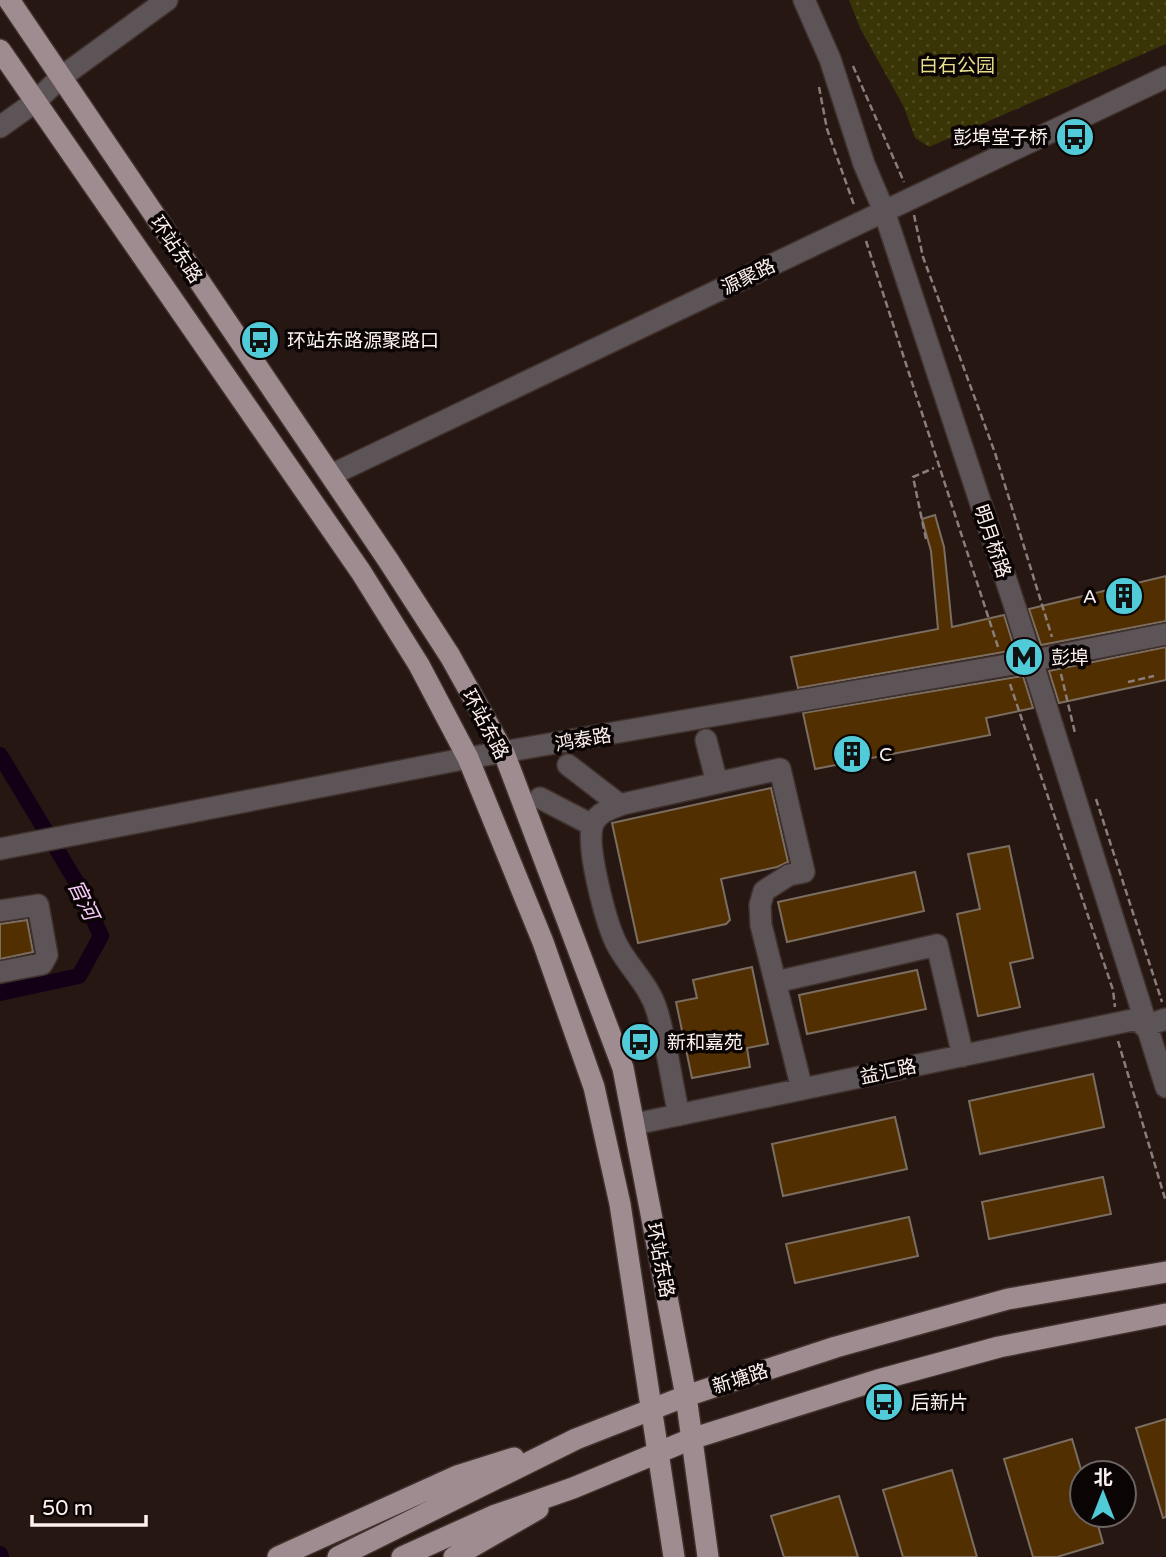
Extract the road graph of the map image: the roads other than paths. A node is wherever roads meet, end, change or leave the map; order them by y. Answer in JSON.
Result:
{"nodes":[{"id":1,"x":9,"y":0,"type":"edge"},
{"id":2,"x":167,"y":0,"type":"edge"},
{"id":3,"x":804,"y":0,"type":"edge"},
{"id":4,"x":0,"y":50,"type":"edge"},
{"id":5,"x":1166,"y":77,"type":"edge"},
{"id":6,"x":60,"y":78,"type":"junction"},
{"id":7,"x":35,"y":102,"type":"junction"},
{"id":8,"x":0,"y":127,"type":"edge"},
{"id":9,"x":884,"y":211,"type":"junction"},
{"id":10,"x":331,"y":475,"type":"junction"},
{"id":11,"x":1166,"y":634,"type":"edge"},
{"id":12,"x":1030,"y":661,"type":"junction"},
{"id":13,"x":706,"y":740,"type":"dead end"},
{"id":14,"x":503,"y":753,"type":"junction"},
{"id":15,"x":468,"y":758,"type":"junction"},
{"id":16,"x":568,"y":765,"type":"dead end"},
{"id":17,"x":717,"y":783,"type":"junction"},
{"id":18,"x":540,"y":798,"type":"dead end"},
{"id":19,"x":620,"y":805,"type":"junction"},
{"id":20,"x":592,"y":825,"type":"junction"},
{"id":21,"x":0,"y":849,"type":"edge"},
{"id":22,"x":0,"y":911,"type":"edge"},
{"id":23,"x":0,"y":972,"type":"edge"},
{"id":24,"x":776,"y":982,"type":"junction"},
{"id":25,"x":1164,"y":1011,"type":"edge"},
{"id":26,"x":1143,"y":1022,"type":"junction"},
{"id":27,"x":963,"y":1056,"type":"junction"},
{"id":28,"x":1166,"y":1087,"type":"edge"},
{"id":29,"x":802,"y":1089,"type":"junction"},
{"id":30,"x":679,"y":1115,"type":"junction"},
{"id":31,"x":635,"y":1124,"type":"junction"},
{"id":32,"x":1166,"y":1272,"type":"edge"},
{"id":33,"x":1166,"y":1314,"type":"edge"},
{"id":34,"x":686,"y":1396,"type":"junction"},
{"id":35,"x":653,"y":1410,"type":"junction"},
{"id":36,"x":576,"y":1439,"type":"junction"},
{"id":37,"x":691,"y":1439,"type":"junction"},
{"id":38,"x":660,"y":1451,"type":"junction"},
{"id":39,"x":573,"y":1488,"type":"junction"},
{"id":40,"x":278,"y":1557,"type":"edge"},
{"id":41,"x":338,"y":1557,"type":"edge"},
{"id":42,"x":402,"y":1557,"type":"edge"},
{"id":43,"x":454,"y":1557,"type":"edge"},
{"id":44,"x":674,"y":1557,"type":"edge"},
{"id":45,"x":708,"y":1557,"type":"edge"}],
"edges":[{"from":1,"to":6,"type":"main road","name":"环站东路"},
{"from":2,"to":6,"type":"street"},
{"from":3,"to":9,"type":"street","name":"明月桥路"},
{"from":4,"to":7,"type":"main road","name":"环站东路"},
{"from":5,"to":9,"type":"street","name":"源聚路"},
{"from":6,"to":7,"type":"street"},
{"from":6,"to":10,"type":"main road","name":"环站东路"},
{"from":7,"to":8,"type":"street"},
{"from":7,"to":15,"type":"main road","name":"环站东路"},
{"from":9,"to":10,"type":"street","name":"源聚路"},
{"from":9,"to":12,"type":"street","name":"明月桥路"},
{"from":10,"to":14,"type":"main road","name":"环站东路"},
{"from":11,"to":12,"type":"street","name":"鸿泰路"},
{"from":12,"to":14,"type":"street","name":"鸿泰路"},
{"from":12,"to":26,"type":"street","name":"明月桥路"},
{"from":13,"to":17,"type":"street"},
{"from":14,"to":15,"type":"street","name":"鸿泰路"},
{"from":14,"to":31,"type":"main road","name":"环站东路"},
{"from":15,"to":21,"type":"street","name":"鸿泰路"},
{"from":15,"to":35,"type":"main road","name":"环站东路"},
{"from":16,"to":19,"type":"street"},
{"from":17,"to":19,"type":"street"},
{"from":17,"to":24,"type":"street"},
{"from":18,"to":20,"type":"street"},
{"from":19,"to":20,"type":"street"},
{"from":20,"to":30,"type":"street"},
{"from":22,"to":23,"type":"street"},
{"from":24,"to":27,"type":"street"},
{"from":24,"to":29,"type":"street"},
{"from":25,"to":26,"type":"street","name":"益汇路"},
{"from":26,"to":27,"type":"street","name":"益汇路"},
{"from":26,"to":28,"type":"street","name":"明月桥路"},
{"from":27,"to":29,"type":"street","name":"益汇路"},
{"from":29,"to":30,"type":"street","name":"益汇路"},
{"from":30,"to":31,"type":"street","name":"益汇路"},
{"from":31,"to":34,"type":"main road","name":"环站东路"},
{"from":32,"to":34,"type":"main road","name":"新塘路"},
{"from":33,"to":37,"type":"main road"},
{"from":34,"to":35,"type":"main road","name":"新塘路"},
{"from":34,"to":37,"type":"main road","name":"环站东路"},
{"from":35,"to":36,"type":"main road","name":"新塘路"},
{"from":35,"to":38,"type":"main road","name":"环站东路"},
{"from":36,"to":40,"type":"main road"},
{"from":36,"to":41,"type":"main road","name":"新塘路"},
{"from":37,"to":38,"type":"main road"},
{"from":37,"to":45,"type":"main road","name":"环站东路"},
{"from":38,"to":39,"type":"main road"},
{"from":38,"to":44,"type":"main road","name":"环站东路"},
{"from":39,"to":42,"type":"main road"},
{"from":39,"to":43,"type":"main road"}]}
